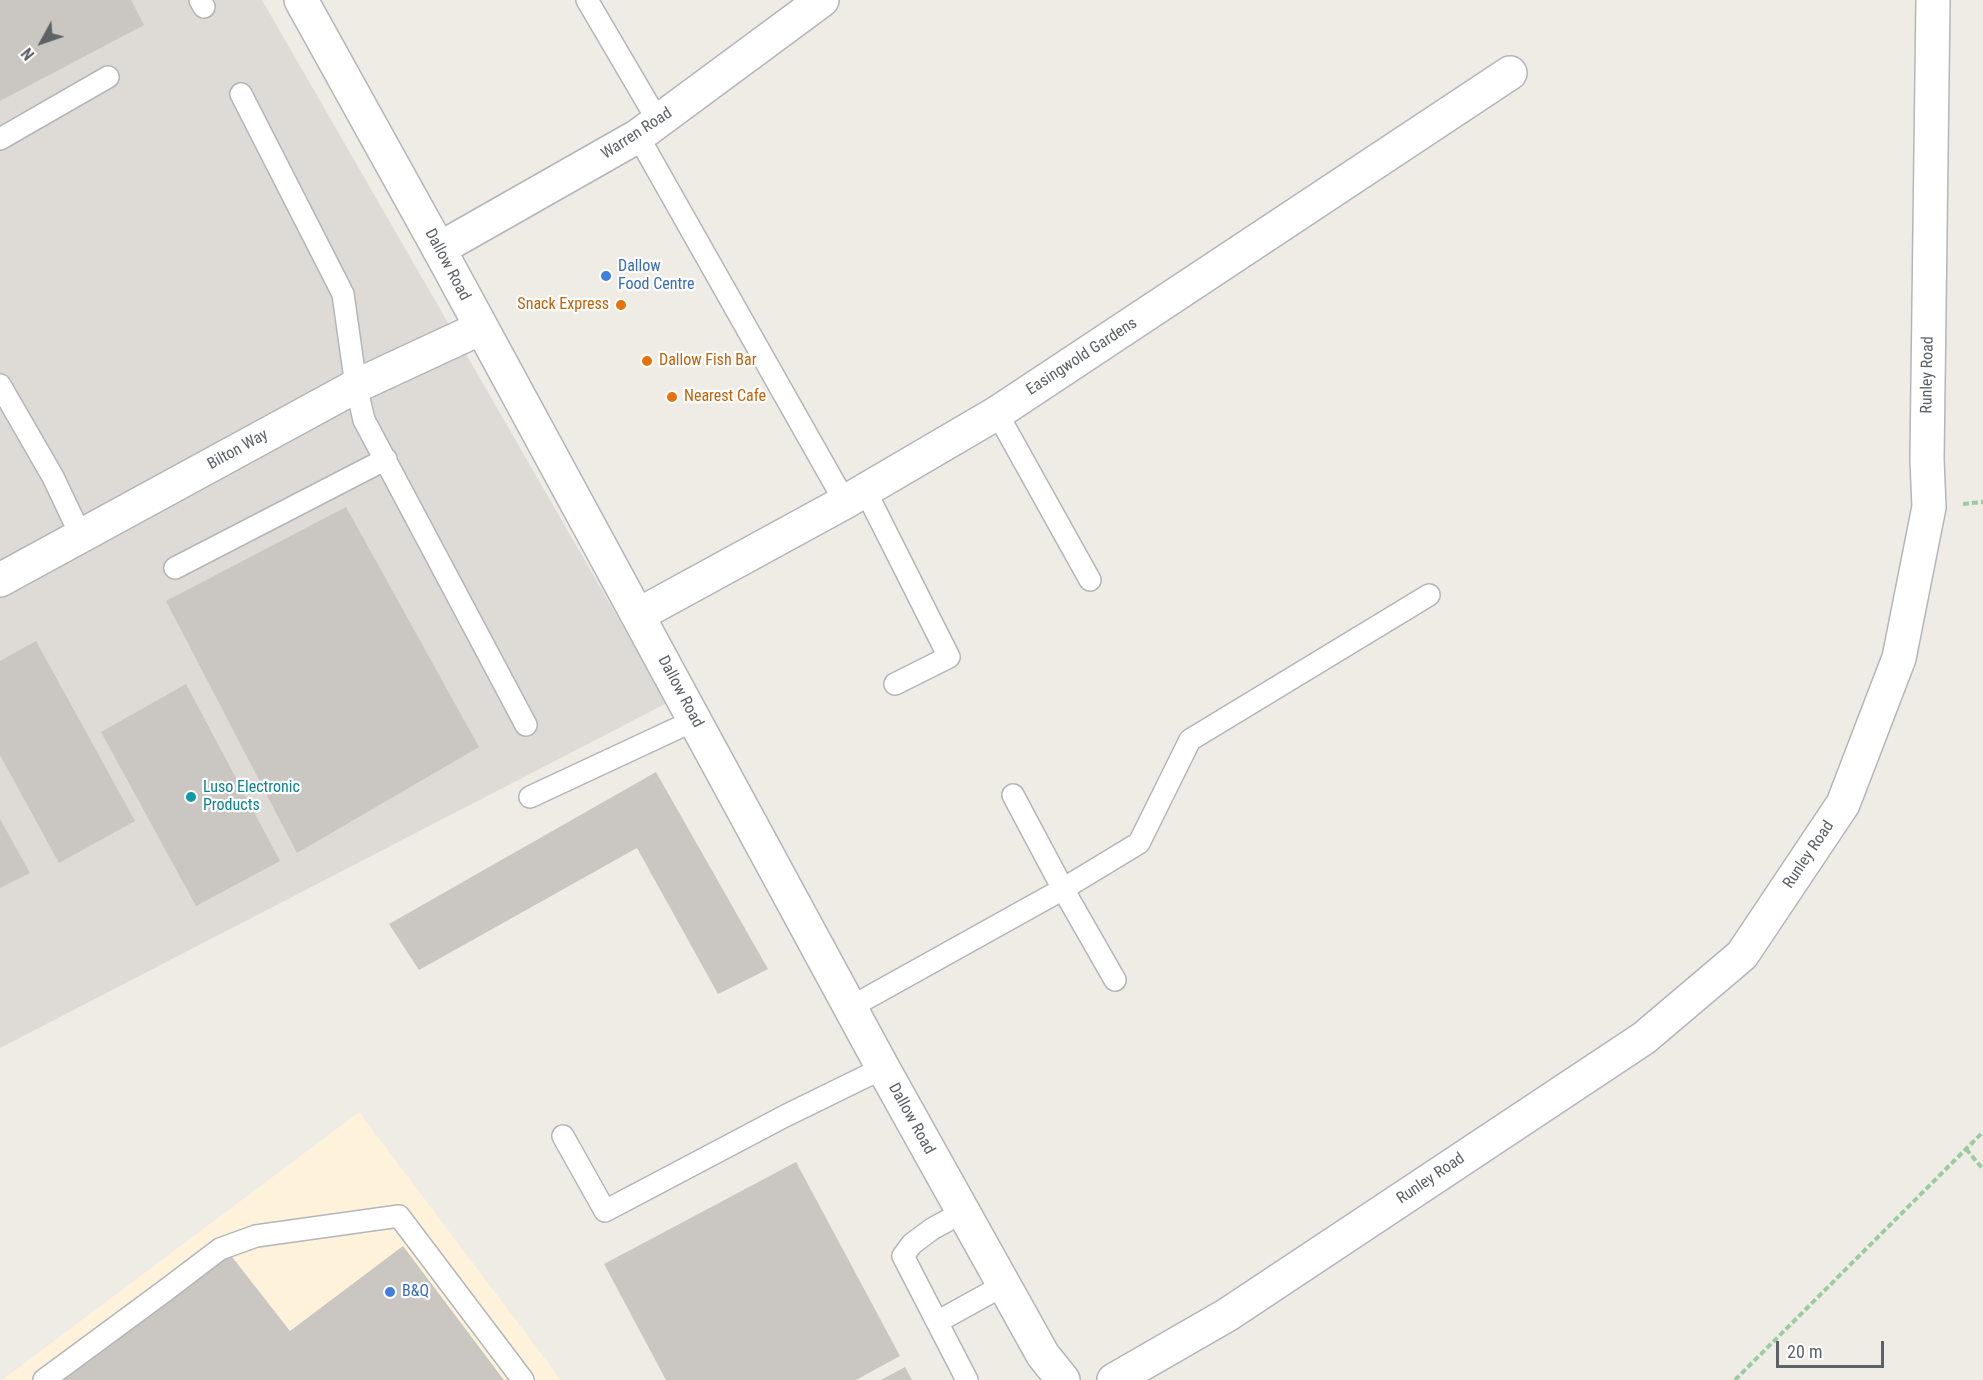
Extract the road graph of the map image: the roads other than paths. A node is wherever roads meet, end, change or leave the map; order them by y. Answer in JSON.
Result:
{"nodes":[{"id":1,"x":301,"y":0,"type":"edge"},
{"id":2,"x":587,"y":0,"type":"edge"},
{"id":3,"x":822,"y":0,"type":"edge"},
{"id":4,"x":1933,"y":0,"type":"edge"},
{"id":5,"x":1510,"y":74,"type":"dead end"},
{"id":6,"x":108,"y":77,"type":"dead end"},
{"id":7,"x":241,"y":94,"type":"dead end"},
{"id":8,"x":648,"y":129,"type":"junction"},
{"id":9,"x":0,"y":139,"type":"edge"},
{"id":10,"x":439,"y":249,"type":"junction"},
{"id":11,"x":481,"y":328,"type":"junction"},
{"id":12,"x":0,"y":385,"type":"edge"},
{"id":13,"x":356,"y":386,"type":"junction"},
{"id":14,"x":997,"y":413,"type":"junction"},
{"id":15,"x":386,"y":459,"type":"junction"},
{"id":16,"x":855,"y":496,"type":"junction"},
{"id":17,"x":81,"y":536,"type":"junction"},
{"id":18,"x":175,"y":568,"type":"dead end"},
{"id":19,"x":0,"y":580,"type":"edge"},
{"id":20,"x":1090,"y":580,"type":"dead end"},
{"id":21,"x":1429,"y":596,"type":"dead end"},
{"id":22,"x":638,"y":615,"type":"junction"},
{"id":23,"x":896,"y":684,"type":"dead end"},
{"id":24,"x":695,"y":720,"type":"junction"},
{"id":25,"x":526,"y":725,"type":"dead end"},
{"id":26,"x":1013,"y":795,"type":"dead end"},
{"id":27,"x":530,"y":797,"type":"dead end"},
{"id":28,"x":1063,"y":889,"type":"junction"},
{"id":29,"x":1115,"y":980,"type":"dead end"},
{"id":30,"x":851,"y":1007,"type":"junction"},
{"id":31,"x":883,"y":1068,"type":"junction"},
{"id":32,"x":563,"y":1136,"type":"dead end"},
{"id":33,"x":963,"y":1212,"type":"junction"},
{"id":34,"x":1004,"y":1285,"type":"junction"},
{"id":35,"x":937,"y":1322,"type":"junction"},
{"id":36,"x":44,"y":1380,"type":"edge"},
{"id":37,"x":523,"y":1380,"type":"edge"},
{"id":38,"x":967,"y":1380,"type":"edge"},
{"id":39,"x":1063,"y":1380,"type":"edge"},
{"id":40,"x":1114,"y":1380,"type":"edge"}],
"edges":[{"from":1,"to":10,"type":"street","name":"Dallow Road"},
{"from":2,"to":8,"type":"lane"},
{"from":3,"to":8,"type":"street","name":"Warren Road"},
{"from":4,"to":40,"type":"street","name":"Runley Road"},
{"from":5,"to":14,"type":"street","name":"Easingwold Gardens"},
{"from":6,"to":9,"type":"lane"},
{"from":7,"to":13,"type":"lane"},
{"from":8,"to":10,"type":"street","name":"Warren Road"},
{"from":8,"to":16,"type":"lane"},
{"from":10,"to":11,"type":"street","name":"Dallow Road"},
{"from":11,"to":13,"type":"street","name":"Bilton Way"},
{"from":11,"to":22,"type":"street","name":"Dallow Road"},
{"from":12,"to":17,"type":"lane"},
{"from":13,"to":15,"type":"lane"},
{"from":13,"to":17,"type":"street","name":"Bilton Way"},
{"from":14,"to":16,"type":"street","name":"Easingwold Gardens"},
{"from":14,"to":20,"type":"lane"},
{"from":15,"to":18,"type":"lane"},
{"from":15,"to":25,"type":"lane"},
{"from":16,"to":22,"type":"street","name":"Easingwold Gardens"},
{"from":16,"to":23,"type":"lane"},
{"from":17,"to":19,"type":"street","name":"Bilton Way"},
{"from":21,"to":28,"type":"lane"},
{"from":22,"to":24,"type":"street","name":"Dallow Road"},
{"from":24,"to":27,"type":"lane"},
{"from":24,"to":30,"type":"street","name":"Dallow Road"},
{"from":26,"to":28,"type":"lane"},
{"from":28,"to":29,"type":"lane"},
{"from":28,"to":30,"type":"lane"},
{"from":30,"to":31,"type":"street","name":"Dallow Road"},
{"from":31,"to":32,"type":"lane"},
{"from":31,"to":33,"type":"street","name":"Dallow Road"},
{"from":33,"to":34,"type":"street","name":"Dallow Road"},
{"from":33,"to":35,"type":"lane"},
{"from":34,"to":35,"type":"lane"},
{"from":34,"to":39,"type":"street","name":"Dallow Road"},
{"from":35,"to":38,"type":"lane"},
{"from":36,"to":37,"type":"lane"}]}
